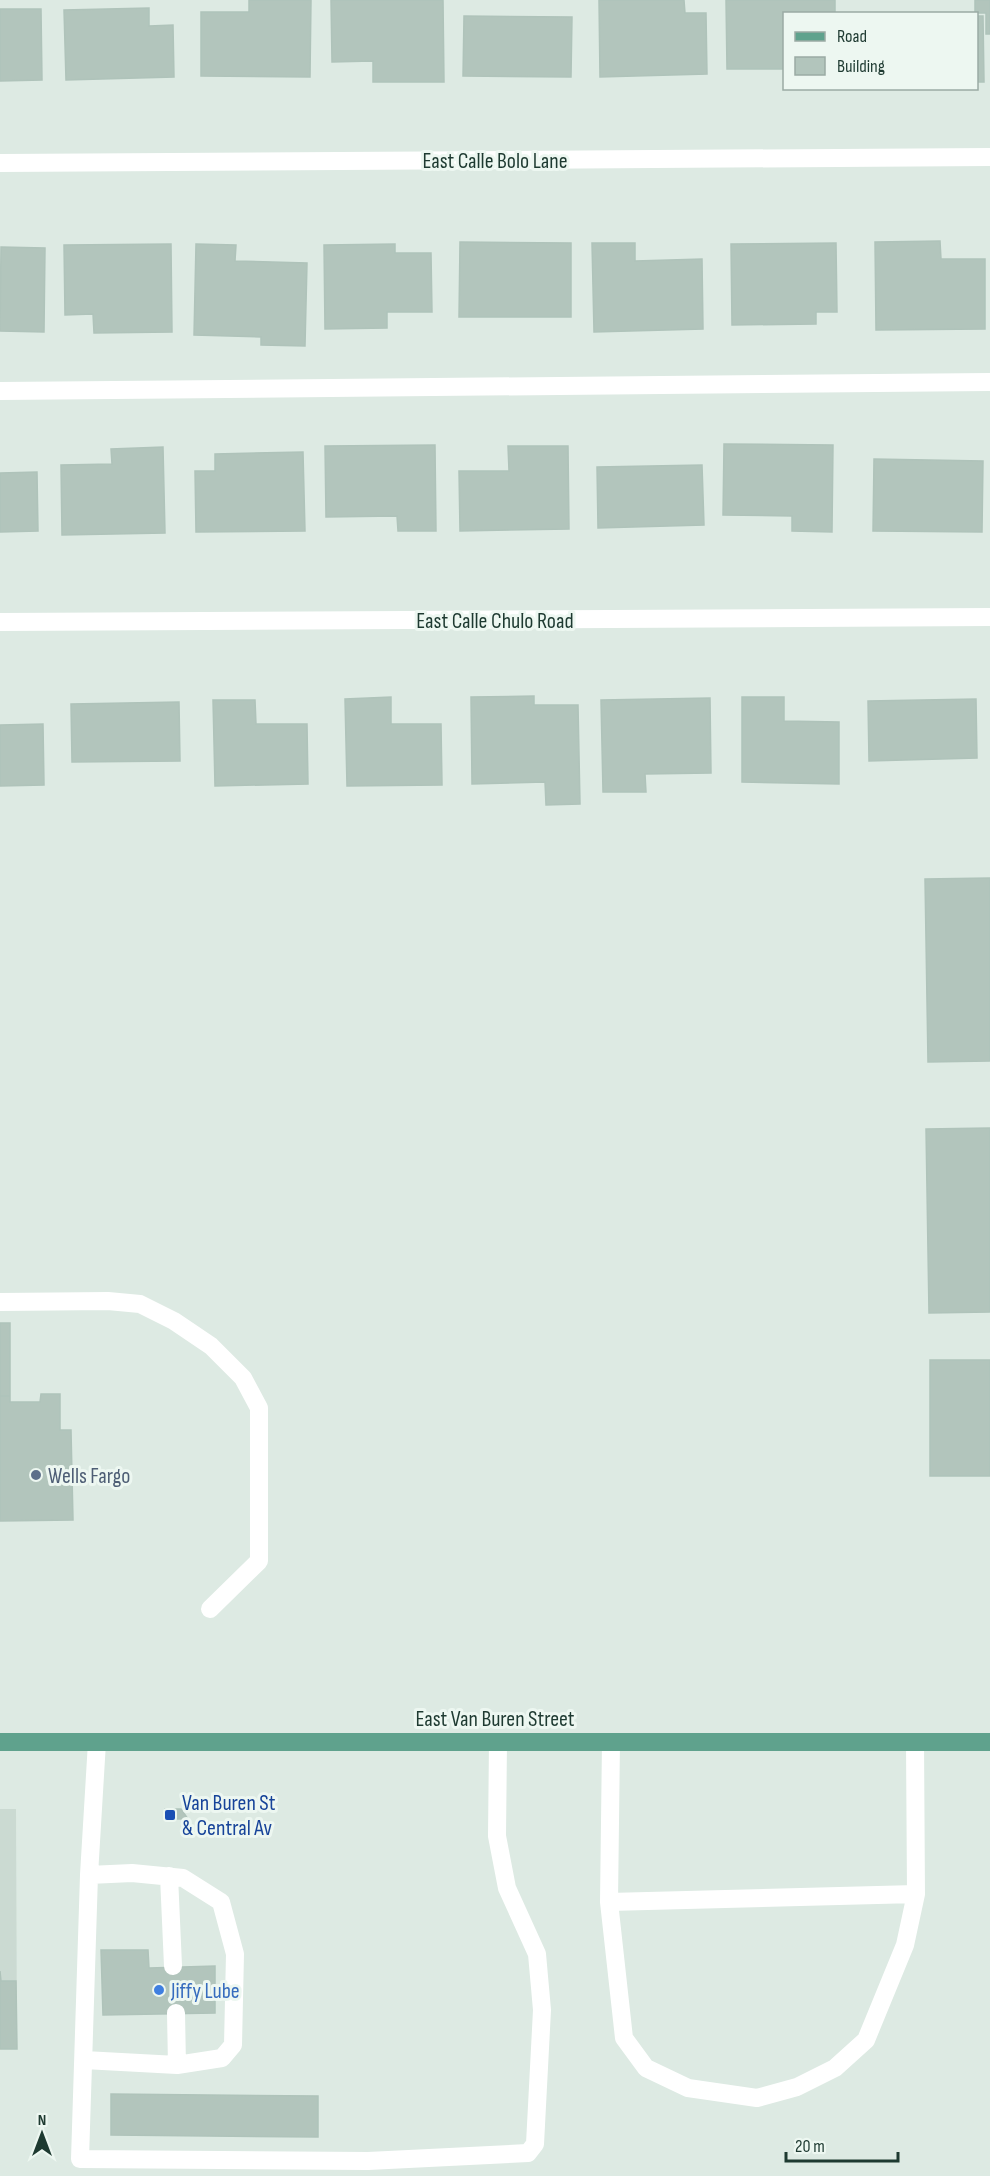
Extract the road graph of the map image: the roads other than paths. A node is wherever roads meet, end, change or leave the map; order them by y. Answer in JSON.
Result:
{"nodes":[{"id":1,"x":990,"y":157,"type":"edge"},
{"id":2,"x":0,"y":163,"type":"edge"},
{"id":3,"x":990,"y":382,"type":"edge"},
{"id":4,"x":0,"y":391,"type":"edge"},
{"id":5,"x":990,"y":618,"type":"edge"},
{"id":6,"x":0,"y":622,"type":"edge"},
{"id":7,"x":0,"y":1302,"type":"edge"},
{"id":8,"x":210,"y":1609,"type":"dead end"},
{"id":9,"x":0,"y":1742,"type":"edge"},
{"id":10,"x":97,"y":1742,"type":"junction"},
{"id":11,"x":498,"y":1742,"type":"junction"},
{"id":12,"x":611,"y":1742,"type":"junction"},
{"id":13,"x":915,"y":1742,"type":"junction"},
{"id":14,"x":990,"y":1742,"type":"edge"},
{"id":15,"x":89,"y":1875,"type":"junction"},
{"id":16,"x":169,"y":1876,"type":"junction"},
{"id":17,"x":916,"y":1894,"type":"junction"},
{"id":18,"x":609,"y":1902,"type":"junction"},
{"id":19,"x":173,"y":1966,"type":"dead end"},
{"id":20,"x":176,"y":2013,"type":"dead end"},
{"id":21,"x":84,"y":2060,"type":"junction"},
{"id":22,"x":177,"y":2065,"type":"junction"}],
"edges":[{"from":1,"to":2,"type":"street","name":"East Calle Bolo Lane"},
{"from":3,"to":4,"type":"street"},
{"from":5,"to":6,"type":"street","name":"East Calle Chulo Road"},
{"from":7,"to":8,"type":"street"},
{"from":9,"to":10,"type":"main road","name":"East Van Buren Street"},
{"from":10,"to":11,"type":"main road","name":"East Van Buren Street"},
{"from":10,"to":15,"type":"street"},
{"from":11,"to":12,"type":"main road","name":"East Van Buren Street"},
{"from":11,"to":21,"type":"street"},
{"from":12,"to":13,"type":"main road","name":"East Van Buren Street"},
{"from":12,"to":18,"type":"street"},
{"from":13,"to":14,"type":"main road","name":"East Van Buren Street"},
{"from":13,"to":17,"type":"street"},
{"from":15,"to":16,"type":"street"},
{"from":15,"to":21,"type":"street"},
{"from":16,"to":19,"type":"street"},
{"from":16,"to":22,"type":"street"},
{"from":17,"to":18,"type":"street"},
{"from":17,"to":18,"type":"street"},
{"from":20,"to":22,"type":"street"},
{"from":21,"to":22,"type":"street"}]}
